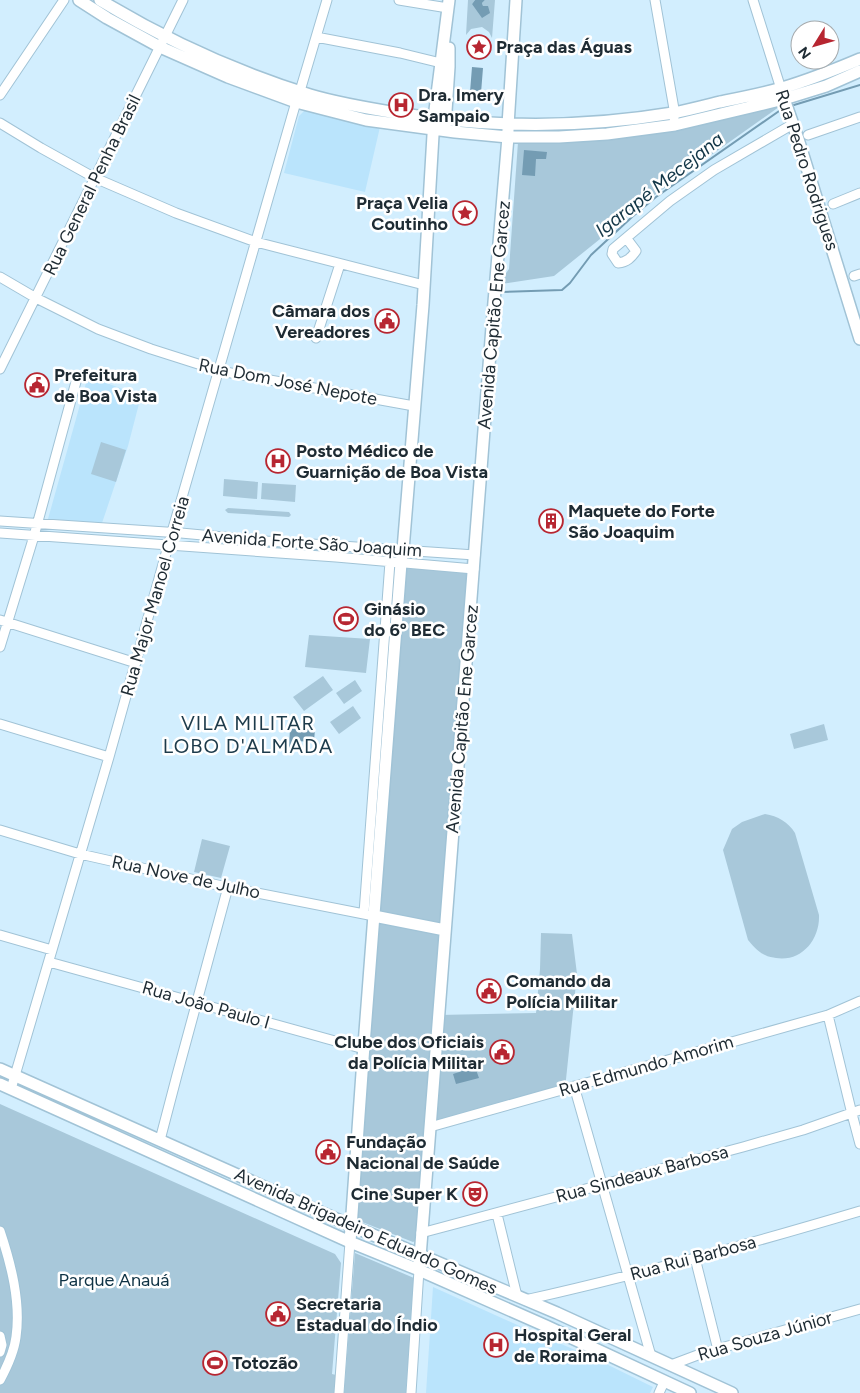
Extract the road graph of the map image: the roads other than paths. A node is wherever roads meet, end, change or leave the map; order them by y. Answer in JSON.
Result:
{"nodes":[{"id":1,"x":64,"y":0,"type":"edge"},
{"id":2,"x":79,"y":0,"type":"edge"},
{"id":3,"x":100,"y":0,"type":"edge"},
{"id":4,"x":183,"y":0,"type":"edge"},
{"id":5,"x":327,"y":0,"type":"edge"},
{"id":6,"x":399,"y":0,"type":"edge"},
{"id":7,"x":516,"y":0,"type":"edge"},
{"id":8,"x":655,"y":0,"type":"edge"},
{"id":9,"x":753,"y":0,"type":"edge"},
{"id":10,"x":449,"y":4,"type":"edge"},
{"id":11,"x":316,"y":37,"type":"junction"},
{"id":12,"x":162,"y":42,"type":"junction"},
{"id":13,"x":860,"y":59,"type":"edge"},
{"id":14,"x":441,"y":63,"type":"junction"},
{"id":15,"x":860,"y":71,"type":"edge"},
{"id":16,"x":0,"y":95,"type":"edge"},
{"id":17,"x":783,"y":96,"type":"junction"},
{"id":18,"x":298,"y":97,"type":"junction"},
{"id":19,"x":860,"y":117,"type":"edge"},
{"id":20,"x":674,"y":119,"type":"junction"},
{"id":21,"x":792,"y":122,"type":"junction"},
{"id":22,"x":0,"y":123,"type":"edge"},
{"id":23,"x":440,"y":125,"type":"junction"},
{"id":24,"x":508,"y":131,"type":"junction"},
{"id":25,"x":808,"y":135,"type":"dead end"},
{"id":26,"x":95,"y":178,"type":"junction"},
{"id":27,"x":860,"y":193,"type":"edge"},
{"id":28,"x":833,"y":204,"type":"dead end"},
{"id":29,"x":627,"y":239,"type":"dead end"},
{"id":30,"x":256,"y":242,"type":"junction"},
{"id":31,"x":340,"y":264,"type":"junction"},
{"id":32,"x":0,"y":277,"type":"edge"},
{"id":33,"x":424,"y":285,"type":"junction"},
{"id":34,"x":36,"y":298,"type":"junction"},
{"id":35,"x":316,"y":338,"type":"dead end"},
{"id":36,"x":860,"y":339,"type":"edge"},
{"id":37,"x":0,"y":369,"type":"edge"},
{"id":38,"x":220,"y":371,"type":"junction"},
{"id":39,"x":77,"y":378,"type":"dead end"},
{"id":40,"x":414,"y":406,"type":"junction"},
{"id":41,"x":0,"y":521,"type":"edge"},
{"id":42,"x":37,"y":524,"type":"junction"},
{"id":43,"x":172,"y":532,"type":"junction"},
{"id":44,"x":0,"y":533,"type":"edge"},
{"id":45,"x":34,"y":536,"type":"junction"},
{"id":46,"x":267,"y":541,"type":"junction"},
{"id":47,"x":168,"y":546,"type":"junction"},
{"id":48,"x":372,"y":548,"type":"junction"},
{"id":49,"x":403,"y":550,"type":"junction"},
{"id":50,"x":267,"y":553,"type":"junction"},
{"id":51,"x":474,"y":555,"type":"junction"},
{"id":52,"x":371,"y":560,"type":"junction"},
{"id":53,"x":396,"y":562,"type":"junction"},
{"id":54,"x":474,"y":569,"type":"junction"},
{"id":55,"x":4,"y":621,"type":"edge"},
{"id":56,"x":0,"y":647,"type":"edge"},
{"id":57,"x":136,"y":663,"type":"junction"},
{"id":58,"x":0,"y":724,"type":"edge"},
{"id":59,"x":109,"y":757,"type":"junction"},
{"id":60,"x":0,"y":830,"type":"edge"},
{"id":61,"x":80,"y":854,"type":"junction"},
{"id":62,"x":228,"y":888,"type":"junction"},
{"id":63,"x":369,"y":915,"type":"junction"},
{"id":64,"x":445,"y":930,"type":"junction"},
{"id":65,"x":0,"y":935,"type":"edge"},
{"id":66,"x":52,"y":950,"type":"junction"},
{"id":67,"x":49,"y":962,"type":"junction"},
{"id":68,"x":860,"y":1001,"type":"edge"},
{"id":69,"x":197,"y":1002,"type":"junction"},
{"id":70,"x":828,"y":1015,"type":"junction"},
{"id":71,"x":364,"y":1049,"type":"junction"},
{"id":72,"x":0,"y":1068,"type":"edge"},
{"id":73,"x":15,"y":1075,"type":"junction"},
{"id":74,"x":574,"y":1086,"type":"junction"},
{"id":75,"x":5,"y":1087,"type":"edge"},
{"id":76,"x":856,"y":1112,"type":"edge"},
{"id":77,"x":430,"y":1127,"type":"junction"},
{"id":78,"x":160,"y":1140,"type":"junction"},
{"id":79,"x":860,"y":1144,"type":"edge"},
{"id":80,"x":601,"y":1185,"type":"junction"},
{"id":81,"x":860,"y":1210,"type":"edge"},
{"id":82,"x":497,"y":1214,"type":"junction"},
{"id":83,"x":352,"y":1226,"type":"junction"},
{"id":84,"x":0,"y":1231,"type":"edge"},
{"id":85,"x":421,"y":1233,"type":"junction"},
{"id":86,"x":350,"y":1242,"type":"junction"},
{"id":87,"x":420,"y":1255,"type":"junction"},
{"id":88,"x":695,"y":1258,"type":"junction"},
{"id":89,"x":419,"y":1270,"type":"junction"},
{"id":90,"x":628,"y":1276,"type":"junction"},
{"id":91,"x":521,"y":1298,"type":"junction"},
{"id":92,"x":860,"y":1309,"type":"edge"},
{"id":93,"x":557,"y":1313,"type":"junction"},
{"id":94,"x":581,"y":1325,"type":"junction"},
{"id":95,"x":546,"y":1326,"type":"junction"},
{"id":96,"x":0,"y":1336,"type":"edge"},
{"id":97,"x":575,"y":1340,"type":"junction"},
{"id":98,"x":718,"y":1350,"type":"junction"},
{"id":99,"x":0,"y":1352,"type":"edge"},
{"id":100,"x":650,"y":1356,"type":"junction"},
{"id":101,"x":671,"y":1365,"type":"junction"},
{"id":102,"x":0,"y":1380,"type":"edge"},
{"id":103,"x":664,"y":1382,"type":"junction"},
{"id":104,"x":339,"y":1393,"type":"edge"},
{"id":105,"x":411,"y":1393,"type":"edge"},
{"id":106,"x":659,"y":1393,"type":"edge"},
{"id":107,"x":690,"y":1393,"type":"edge"},
{"id":108,"x":732,"y":1393,"type":"edge"}],
"edges":[{"from":1,"to":16,"type":"street"},
{"from":2,"to":12,"type":"main road"},
{"from":3,"to":12,"type":"main road"},
{"from":4,"to":12,"type":"street","name":"Rua General Penha Brasil"},
{"from":5,"to":11,"type":"street","name":"Rua Major Manoel Correia"},
{"from":6,"to":10,"type":"street"},
{"from":7,"to":24,"type":"main road","name":"Avenida Capitão Ene Garcez"},
{"from":8,"to":20,"type":"street"},
{"from":9,"to":17,"type":"street","name":"Rua Pedro Rodrigues"},
{"from":10,"to":14,"type":"main road"},
{"from":10,"to":23,"type":"main road"},
{"from":11,"to":14,"type":"street"},
{"from":11,"to":18,"type":"street","name":"Rua Major Manoel Correia"},
{"from":12,"to":18,"type":"main road"},
{"from":12,"to":26,"type":"street","name":"Rua General Penha Brasil"},
{"from":13,"to":17,"type":"main road"},
{"from":14,"to":23,"type":"main road"},
{"from":15,"to":17,"type":"main road"},
{"from":17,"to":20,"type":"main road"},
{"from":17,"to":21,"type":"main road","name":"Rua Pedro Rodrigues"},
{"from":18,"to":23,"type":"main road"},
{"from":18,"to":30,"type":"street","name":"Rua Major Manoel Correia"},
{"from":19,"to":25,"type":"street"},
{"from":20,"to":24,"type":"main road"},
{"from":21,"to":29,"type":"street"},
{"from":21,"to":36,"type":"main road","name":"Rua Pedro Rodrigues"},
{"from":22,"to":26,"type":"street"},
{"from":23,"to":24,"type":"main road"},
{"from":23,"to":33,"type":"main road"},
{"from":24,"to":51,"type":"main road","name":"Avenida Capitão Ene Garcez"},
{"from":26,"to":30,"type":"street"},
{"from":26,"to":34,"type":"street","name":"Rua General Penha Brasil"},
{"from":27,"to":28,"type":"street"},
{"from":30,"to":31,"type":"street"},
{"from":30,"to":38,"type":"street","name":"Rua Major Manoel Correia"},
{"from":31,"to":33,"type":"street"},
{"from":31,"to":35,"type":"street"},
{"from":32,"to":34,"type":"street","name":"Rua Dom José Nepote"},
{"from":33,"to":40,"type":"main road"},
{"from":34,"to":37,"type":"street","name":"Rua General Penha Brasil"},
{"from":34,"to":38,"type":"street","name":"Rua Dom José Nepote"},
{"from":38,"to":40,"type":"street","name":"Rua Dom José Nepote"},
{"from":38,"to":43,"type":"street","name":"Rua Major Manoel Correia"},
{"from":39,"to":42,"type":"street"},
{"from":40,"to":49,"type":"main road"},
{"from":41,"to":42,"type":"street","name":"Avenida Forte São Joaquim"},
{"from":42,"to":43,"type":"street","name":"Avenida Forte São Joaquim"},
{"from":42,"to":45,"type":"street"},
{"from":43,"to":46,"type":"street","name":"Avenida Forte São Joaquim"},
{"from":43,"to":47,"type":"street","name":"Rua Major Manoel Correia"},
{"from":44,"to":45,"type":"street","name":"Avenida Forte São Joaquim"},
{"from":45,"to":47,"type":"street","name":"Avenida Forte São Joaquim"},
{"from":45,"to":55,"type":"street"},
{"from":46,"to":48,"type":"street","name":"Avenida Forte São Joaquim"},
{"from":46,"to":50,"type":"street"},
{"from":47,"to":50,"type":"street","name":"Avenida Forte São Joaquim"},
{"from":47,"to":57,"type":"street","name":"Rua Major Manoel Correia"},
{"from":48,"to":49,"type":"street","name":"Avenida Forte São Joaquim"},
{"from":48,"to":52,"type":"street"},
{"from":49,"to":51,"type":"street","name":"Avenida Forte São Joaquim"},
{"from":49,"to":53,"type":"main road"},
{"from":50,"to":52,"type":"street","name":"Avenida Forte São Joaquim"},
{"from":51,"to":54,"type":"main road","name":"Avenida Capitão Ene Garcez"},
{"from":52,"to":53,"type":"street","name":"Avenida Forte São Joaquim"},
{"from":53,"to":54,"type":"street","name":"Avenida Forte São Joaquim"},
{"from":53,"to":63,"type":"main road"},
{"from":54,"to":64,"type":"main road","name":"Avenida Capitão Ene Garcez"},
{"from":55,"to":56,"type":"street"},
{"from":55,"to":57,"type":"street"},
{"from":57,"to":59,"type":"street","name":"Rua Major Manoel Correia"},
{"from":58,"to":59,"type":"street"},
{"from":59,"to":61,"type":"street","name":"Rua Major Manoel Correia"},
{"from":60,"to":61,"type":"street","name":"Rua Nove de Julho"},
{"from":61,"to":62,"type":"street","name":"Rua Nove de Julho"},
{"from":61,"to":66,"type":"street","name":"Rua Major Manoel Correia"},
{"from":62,"to":63,"type":"street","name":"Rua Nove de Julho"},
{"from":62,"to":69,"type":"street"},
{"from":63,"to":64,"type":"main road"},
{"from":63,"to":71,"type":"main road"},
{"from":64,"to":77,"type":"main road","name":"Avenida Capitão Ene Garcez"},
{"from":65,"to":66,"type":"street"},
{"from":66,"to":67,"type":"street","name":"Rua Major Manoel Correia"},
{"from":67,"to":69,"type":"street","name":"Rua João Paulo I"},
{"from":67,"to":73,"type":"street","name":"Rua Major Manoel Correia"},
{"from":68,"to":70,"type":"street","name":"Rua Edmundo Amorim"},
{"from":69,"to":71,"type":"street","name":"Rua João Paulo I"},
{"from":69,"to":78,"type":"street"},
{"from":70,"to":74,"type":"street","name":"Rua Edmundo Amorim"},
{"from":70,"to":76,"type":"street"},
{"from":71,"to":83,"type":"main road"},
{"from":72,"to":73,"type":"main road","name":"Avenida Brigadeiro Eduardo Gomes"},
{"from":73,"to":75,"type":"street","name":"Rua Major Manoel Correia"},
{"from":73,"to":78,"type":"main road","name":"Avenida Brigadeiro Eduardo Gomes"},
{"from":74,"to":77,"type":"street","name":"Rua Edmundo Amorim"},
{"from":74,"to":80,"type":"street"},
{"from":75,"to":86,"type":"main road","name":"Avenida Brigadeiro Eduardo Gomes"},
{"from":76,"to":79,"type":"street"},
{"from":76,"to":80,"type":"street","name":"Rua Sindeaux Barbosa"},
{"from":77,"to":85,"type":"main road","name":"Avenida Capitão Ene Garcez"},
{"from":78,"to":83,"type":"main road","name":"Avenida Brigadeiro Eduardo Gomes"},
{"from":80,"to":82,"type":"street","name":"Rua Sindeaux Barbosa"},
{"from":80,"to":90,"type":"street"},
{"from":81,"to":88,"type":"street","name":"Rua Rui Barbosa"},
{"from":82,"to":85,"type":"street","name":"Rua Sindeaux Barbosa"},
{"from":82,"to":91,"type":"street"},
{"from":83,"to":86,"type":"main road"},
{"from":83,"to":87,"type":"main road","name":"Avenida Brigadeiro Eduardo Gomes"},
{"from":84,"to":102,"type":"street"},
{"from":85,"to":87,"type":"main road","name":"Avenida Capitão Ene Garcez"},
{"from":86,"to":89,"type":"main road","name":"Avenida Brigadeiro Eduardo Gomes"},
{"from":86,"to":104,"type":"street"},
{"from":87,"to":89,"type":"main road","name":"Avenida Capitão Ene Garcez"},
{"from":87,"to":91,"type":"main road","name":"Avenida Brigadeiro Eduardo Gomes"},
{"from":88,"to":90,"type":"street","name":"Rua Rui Barbosa"},
{"from":88,"to":98,"type":"street"},
{"from":89,"to":95,"type":"main road","name":"Avenida Brigadeiro Eduardo Gomes"},
{"from":89,"to":105,"type":"street","name":"Avenida Capitão Ene Garcez"},
{"from":90,"to":91,"type":"street","name":"Rua Rui Barbosa"},
{"from":90,"to":100,"type":"street"},
{"from":91,"to":93,"type":"main road","name":"Avenida Brigadeiro Eduardo Gomes"},
{"from":92,"to":98,"type":"street","name":"Rua Souza Júnior"},
{"from":93,"to":94,"type":"main road","name":"Avenida Brigadeiro Eduardo Gomes"},
{"from":93,"to":95,"type":"main road"},
{"from":94,"to":97,"type":"main road"},
{"from":94,"to":100,"type":"main road","name":"Avenida Brigadeiro Eduardo Gomes"},
{"from":95,"to":97,"type":"main road","name":"Avenida Brigadeiro Eduardo Gomes"},
{"from":96,"to":99,"type":"street"},
{"from":97,"to":103,"type":"main road","name":"Avenida Brigadeiro Eduardo Gomes"},
{"from":98,"to":101,"type":"street","name":"Rua Souza Júnior"},
{"from":100,"to":101,"type":"main road","name":"Avenida Brigadeiro Eduardo Gomes"},
{"from":101,"to":108,"type":"main road","name":"Avenida Brigadeiro Eduardo Gomes"},
{"from":103,"to":106,"type":"street"},
{"from":103,"to":107,"type":"main road","name":"Avenida Brigadeiro Eduardo Gomes"}]}
